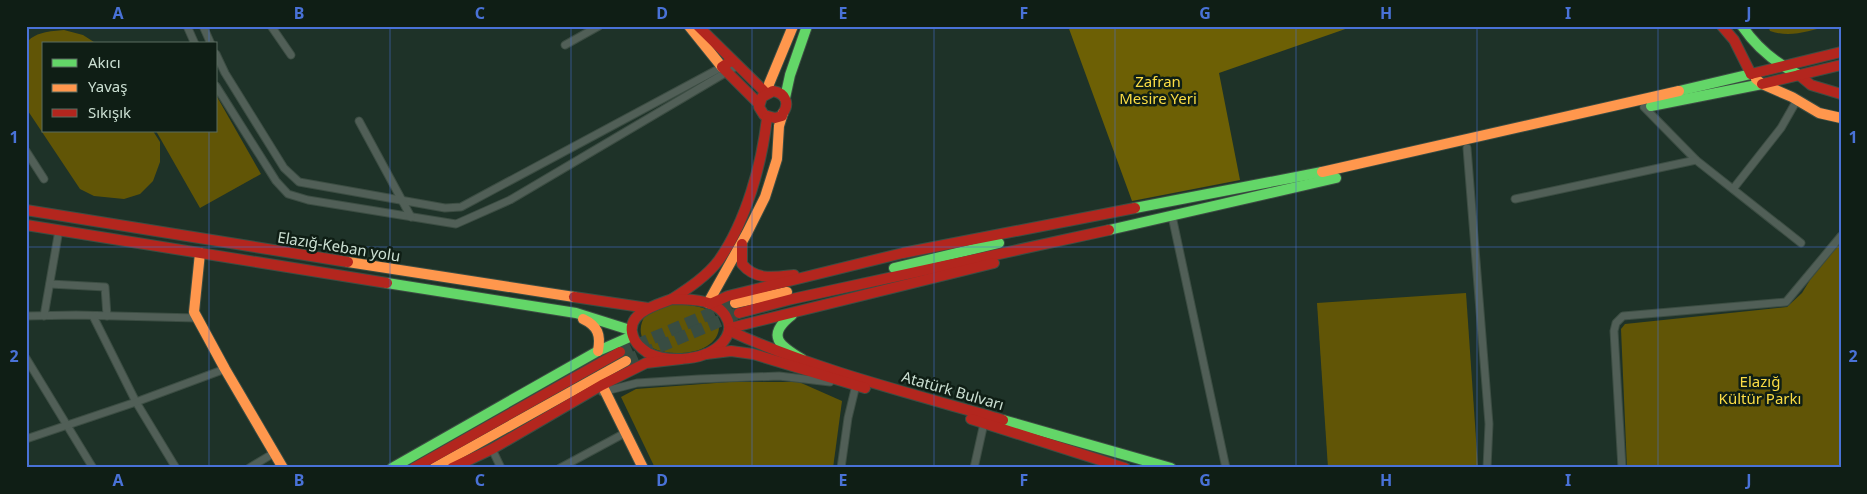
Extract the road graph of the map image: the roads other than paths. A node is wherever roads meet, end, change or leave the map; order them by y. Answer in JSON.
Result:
{"nodes":[{"id":1,"x":187,"y":26,"type":"edge"},
{"id":2,"x":203,"y":26,"type":"edge"},
{"id":3,"x":271,"y":26,"type":"edge"},
{"id":4,"x":599,"y":26,"type":"edge"},
{"id":5,"x":689,"y":26,"type":"edge"},
{"id":6,"x":698,"y":26,"type":"edge"},
{"id":7,"x":793,"y":26,"type":"edge"},
{"id":8,"x":807,"y":26,"type":"edge"},
{"id":9,"x":1722,"y":26,"type":"edge"},
{"id":10,"x":1742,"y":26,"type":"edge"},
{"id":11,"x":194,"y":42,"type":"edge"},
{"id":12,"x":210,"y":42,"type":"edge"},
{"id":13,"x":565,"y":46,"type":"dead end"},
{"id":14,"x":1841,"y":52,"type":"edge"},
{"id":15,"x":291,"y":55,"type":"dead end"},
{"id":16,"x":218,"y":58,"type":"edge"},
{"id":17,"x":734,"y":64,"type":"junction"},
{"id":18,"x":1841,"y":65,"type":"edge"},
{"id":19,"x":1783,"y":67,"type":"junction"},
{"id":20,"x":725,"y":70,"type":"junction"},
{"id":21,"x":1751,"y":74,"type":"junction"},
{"id":22,"x":1798,"y":75,"type":"junction"},
{"id":23,"x":1762,"y":84,"type":"junction"},
{"id":24,"x":218,"y":89,"type":"edge"},
{"id":25,"x":767,"y":93,"type":"junction"},
{"id":26,"x":1841,"y":94,"type":"edge"},
{"id":27,"x":786,"y":98,"type":"junction"},
{"id":28,"x":1796,"y":100,"type":"junction"},
{"id":29,"x":759,"y":104,"type":"junction"},
{"id":30,"x":1644,"y":107,"type":"junction"},
{"id":31,"x":782,"y":116,"type":"junction"},
{"id":32,"x":768,"y":118,"type":"junction"},
{"id":33,"x":1841,"y":118,"type":"edge"},
{"id":34,"x":359,"y":121,"type":"dead end"},
{"id":35,"x":1467,"y":148,"type":"junction"},
{"id":36,"x":26,"y":151,"type":"edge"},
{"id":37,"x":1696,"y":160,"type":"junction"},
{"id":38,"x":44,"y":179,"type":"dead end"},
{"id":39,"x":1733,"y":189,"type":"junction"},
{"id":40,"x":1515,"y":199,"type":"dead end"},
{"id":41,"x":401,"y":200,"type":"junction"},
{"id":42,"x":1164,"y":203,"type":"junction"},
{"id":43,"x":26,"y":210,"type":"edge"},
{"id":44,"x":1172,"y":216,"type":"junction"},
{"id":45,"x":410,"y":218,"type":"junction"},
{"id":46,"x":26,"y":225,"type":"edge"},
{"id":47,"x":59,"y":230,"type":"junction"},
{"id":48,"x":1841,"y":236,"type":"edge"},
{"id":49,"x":742,"y":241,"type":"junction"},
{"id":50,"x":1801,"y":243,"type":"dead end"},
{"id":51,"x":200,"y":253,"type":"junction"},
{"id":52,"x":820,"y":273,"type":"junction"},
{"id":53,"x":50,"y":284,"type":"junction"},
{"id":54,"x":672,"y":299,"type":"junction"},
{"id":55,"x":709,"y":303,"type":"junction"},
{"id":56,"x":648,"y":308,"type":"junction"},
{"id":57,"x":565,"y":312,"type":"junction"},
{"id":58,"x":795,"y":313,"type":"junction"},
{"id":59,"x":26,"y":316,"type":"edge"},
{"id":60,"x":44,"y":316,"type":"junction"},
{"id":61,"x":93,"y":316,"type":"junction"},
{"id":62,"x":107,"y":316,"type":"junction"},
{"id":63,"x":197,"y":318,"type":"junction"},
{"id":64,"x":730,"y":330,"type":"junction"},
{"id":65,"x":631,"y":333,"type":"junction"},
{"id":66,"x":598,"y":351,"type":"junction"},
{"id":67,"x":702,"y":354,"type":"junction"},
{"id":68,"x":26,"y":358,"type":"edge"},
{"id":69,"x":681,"y":359,"type":"junction"},
{"id":70,"x":802,"y":359,"type":"junction"},
{"id":71,"x":224,"y":369,"type":"junction"},
{"id":72,"x":856,"y":385,"type":"junction"},
{"id":73,"x":604,"y":388,"type":"junction"},
{"id":74,"x":136,"y":402,"type":"junction"},
{"id":75,"x":984,"y":423,"type":"junction"},
{"id":76,"x":68,"y":425,"type":"junction"},
{"id":77,"x":625,"y":433,"type":"junction"},
{"id":78,"x":26,"y":439,"type":"edge"},
{"id":79,"x":492,"y":448,"type":"junction"},
{"id":80,"x":274,"y":453,"type":"junction"},
{"id":81,"x":564,"y":467,"type":"edge"},
{"id":82,"x":93,"y":468,"type":"edge"},
{"id":83,"x":176,"y":468,"type":"edge"},
{"id":84,"x":249,"y":468,"type":"edge"},
{"id":85,"x":283,"y":468,"type":"edge"},
{"id":86,"x":392,"y":468,"type":"edge"},
{"id":87,"x":414,"y":468,"type":"edge"},
{"id":88,"x":434,"y":468,"type":"edge"},
{"id":89,"x":452,"y":468,"type":"edge"},
{"id":90,"x":501,"y":468,"type":"edge"},
{"id":91,"x":643,"y":468,"type":"edge"},
{"id":92,"x":842,"y":468,"type":"edge"},
{"id":93,"x":974,"y":468,"type":"edge"},
{"id":94,"x":1125,"y":468,"type":"edge"},
{"id":95,"x":1171,"y":468,"type":"edge"},
{"id":96,"x":1226,"y":468,"type":"edge"},
{"id":97,"x":1487,"y":468,"type":"edge"},
{"id":98,"x":1622,"y":468,"type":"edge"}],
"edges":[{"from":1,"to":11,"type":"street"},
{"from":2,"to":12,"type":"street"},
{"from":3,"to":15,"type":"street"},
{"from":4,"to":13,"type":"street"},
{"from":5,"to":20,"type":"main road"},
{"from":6,"to":17,"type":"main road"},
{"from":7,"to":25,"type":"main road"},
{"from":8,"to":27,"type":"main road"},
{"from":9,"to":21,"type":"main road"},
{"from":10,"to":19,"type":"main road"},
{"from":14,"to":19,"type":"main road"},
{"from":16,"to":41,"type":"street"},
{"from":17,"to":20,"type":"main road"},
{"from":17,"to":25,"type":"main road"},
{"from":18,"to":22,"type":"main road"},
{"from":19,"to":21,"type":"main road"},
{"from":19,"to":22,"type":"main road"},
{"from":20,"to":29,"type":"main road"},
{"from":20,"to":41,"type":"street"},
{"from":20,"to":45,"type":"street"},
{"from":21,"to":23,"type":"main road"},
{"from":21,"to":42,"type":"main road"},
{"from":22,"to":23,"type":"main road"},
{"from":22,"to":26,"type":"main road"},
{"from":23,"to":28,"type":"main road"},
{"from":23,"to":30,"type":"main road"},
{"from":24,"to":45,"type":"street"},
{"from":25,"to":27,"type":"main road"},
{"from":25,"to":29,"type":"main road"},
{"from":27,"to":31,"type":"main road"},
{"from":28,"to":33,"type":"main road"},
{"from":28,"to":39,"type":"street"},
{"from":29,"to":32,"type":"main road"},
{"from":30,"to":35,"type":"main road"},
{"from":30,"to":37,"type":"street"},
{"from":31,"to":32,"type":"main road"},
{"from":31,"to":49,"type":"main road"},
{"from":32,"to":54,"type":"main road"},
{"from":34,"to":41,"type":"street"},
{"from":35,"to":44,"type":"main road"},
{"from":35,"to":97,"type":"street"},
{"from":36,"to":38,"type":"street"},
{"from":37,"to":39,"type":"street"},
{"from":37,"to":40,"type":"street"},
{"from":39,"to":50,"type":"street"},
{"from":41,"to":45,"type":"street"},
{"from":42,"to":44,"type":"main road"},
{"from":42,"to":52,"type":"main road"},
{"from":43,"to":56,"type":"main road","name":"Elazığ-Keban yolu"},
{"from":44,"to":58,"type":"main road"},
{"from":44,"to":96,"type":"street"},
{"from":46,"to":47,"type":"main road","name":"Elazığ-Keban yolu"},
{"from":47,"to":51,"type":"main road","name":"Elazığ-Keban yolu"},
{"from":47,"to":53,"type":"street"},
{"from":48,"to":98,"type":"street"},
{"from":49,"to":52,"type":"main road"},
{"from":49,"to":55,"type":"main road"},
{"from":51,"to":57,"type":"main road","name":"Elazığ-Keban yolu"},
{"from":51,"to":63,"type":"main road"},
{"from":52,"to":55,"type":"main road"},
{"from":53,"to":60,"type":"street"},
{"from":53,"to":62,"type":"street"},
{"from":54,"to":55,"type":"main road"},
{"from":54,"to":56,"type":"main road"},
{"from":55,"to":64,"type":"main road"},
{"from":56,"to":65,"type":"main road"},
{"from":57,"to":65,"type":"main road","name":"Elazığ-Keban yolu"},
{"from":57,"to":66,"type":"main road"},
{"from":58,"to":64,"type":"main road"},
{"from":58,"to":70,"type":"main road"},
{"from":59,"to":60,"type":"street"},
{"from":60,"to":61,"type":"street"},
{"from":61,"to":62,"type":"street"},
{"from":61,"to":74,"type":"street"},
{"from":62,"to":63,"type":"street"},
{"from":63,"to":71,"type":"main road"},
{"from":64,"to":67,"type":"main road"},
{"from":64,"to":70,"type":"main road","name":"Atatürk Bulvarı"},
{"from":65,"to":66,"type":"main road"},
{"from":65,"to":69,"type":"main road"},
{"from":66,"to":86,"type":"main road"},
{"from":67,"to":69,"type":"main road"},
{"from":67,"to":72,"type":"main road","name":"Atatürk Bulvarı"},
{"from":68,"to":76,"type":"street"},
{"from":69,"to":73,"type":"main road"},
{"from":70,"to":95,"type":"main road","name":"Atatürk Bulvarı"},
{"from":71,"to":74,"type":"street"},
{"from":71,"to":80,"type":"main road"},
{"from":72,"to":73,"type":"street"},
{"from":72,"to":75,"type":"main road","name":"Atatürk Bulvarı"},
{"from":72,"to":92,"type":"street"},
{"from":73,"to":77,"type":"main road"},
{"from":73,"to":79,"type":"main road"},
{"from":74,"to":76,"type":"street"},
{"from":74,"to":83,"type":"street"},
{"from":75,"to":93,"type":"street"},
{"from":75,"to":94,"type":"main road","name":"Atatürk Bulvarı"},
{"from":76,"to":78,"type":"street"},
{"from":76,"to":82,"type":"street"},
{"from":77,"to":81,"type":"street"},
{"from":77,"to":91,"type":"main road"},
{"from":79,"to":89,"type":"main road"},
{"from":79,"to":90,"type":"street"},
{"from":80,"to":84,"type":"street"},
{"from":80,"to":85,"type":"main road"},
{"from":87,"to":88,"type":"main road"}]}
